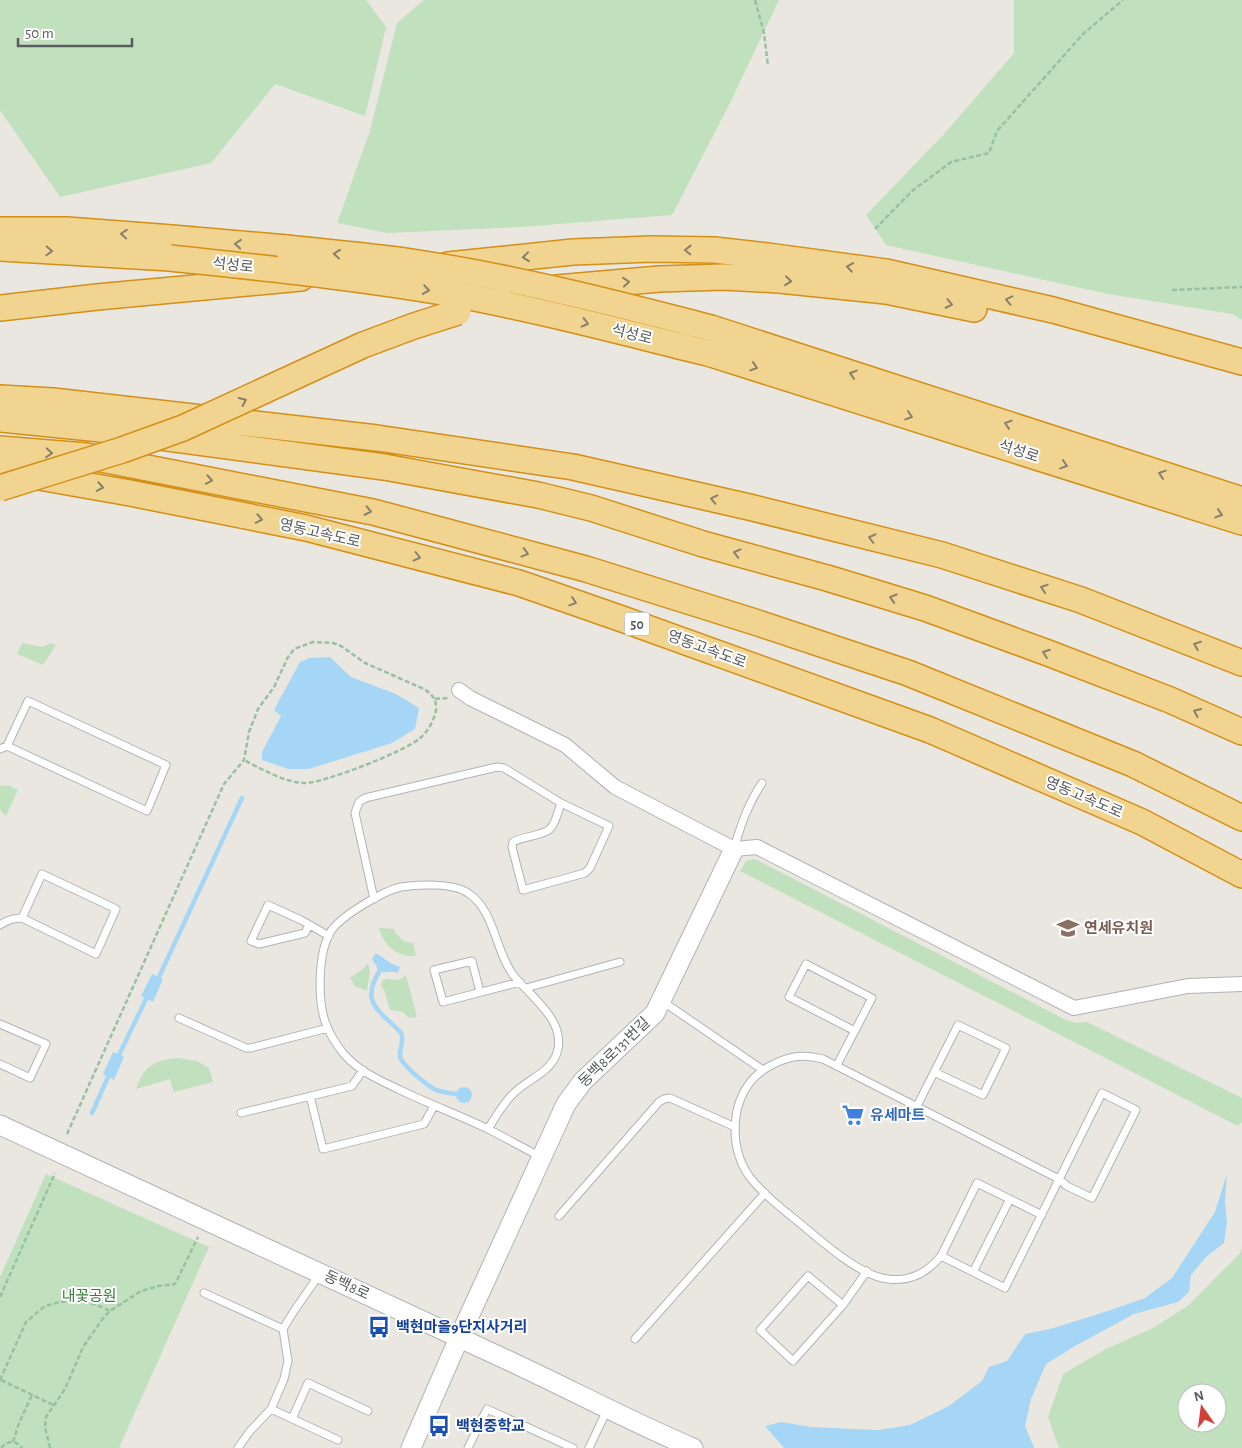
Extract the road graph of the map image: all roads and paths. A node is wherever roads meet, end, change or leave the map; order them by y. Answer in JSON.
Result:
{"nodes":[{"id":1,"x":754,"y":0,"type":"edge"},
{"id":2,"x":1123,"y":0,"type":"edge"},
{"id":3,"x":768,"y":66,"type":"dead end"},
{"id":4,"x":875,"y":228,"type":"dead end"},
{"id":5,"x":0,"y":230,"type":"edge"},
{"id":6,"x":0,"y":248,"type":"edge"},
{"id":7,"x":171,"y":248,"type":"junction"},
{"id":8,"x":1242,"y":287,"type":"edge"},
{"id":9,"x":1172,"y":290,"type":"dead end"},
{"id":10,"x":0,"y":308,"type":"edge"},
{"id":11,"x":1242,"y":362,"type":"edge"},
{"id":12,"x":1242,"y":377,"type":"edge"},
{"id":13,"x":0,"y":398,"type":"edge"},
{"id":14,"x":0,"y":418,"type":"edge"},
{"id":15,"x":0,"y":449,"type":"edge"},
{"id":16,"x":0,"y":470,"type":"edge"},
{"id":17,"x":0,"y":488,"type":"edge"},
{"id":18,"x":1242,"y":500,"type":"edge"},
{"id":19,"x":1242,"y":522,"type":"edge"},
{"id":20,"x":1242,"y":662,"type":"edge"},
{"id":21,"x":459,"y":690,"type":"dead end"},
{"id":22,"x":1242,"y":732,"type":"edge"},
{"id":23,"x":3,"y":748,"type":"edge"},
{"id":24,"x":244,"y":760,"type":"junction"},
{"id":25,"x":762,"y":783,"type":"dead end"},
{"id":26,"x":561,"y":803,"type":"junction"},
{"id":27,"x":1242,"y":818,"type":"edge"},
{"id":28,"x":734,"y":849,"type":"junction"},
{"id":29,"x":1242,"y":874,"type":"edge"},
{"id":30,"x":374,"y":898,"type":"junction"},
{"id":31,"x":22,"y":918,"type":"junction"},
{"id":32,"x":0,"y":925,"type":"edge"},
{"id":33,"x":309,"y":925,"type":"junction"},
{"id":34,"x":329,"y":936,"type":"junction"},
{"id":35,"x":620,"y":962,"type":"dead end"},
{"id":36,"x":520,"y":982,"type":"junction"},
{"id":37,"x":1242,"y":984,"type":"edge"},
{"id":38,"x":526,"y":988,"type":"junction"},
{"id":39,"x":480,"y":992,"type":"junction"},
{"id":40,"x":661,"y":1001,"type":"junction"},
{"id":41,"x":179,"y":1018,"type":"dead end"},
{"id":42,"x":0,"y":1024,"type":"edge"},
{"id":43,"x":328,"y":1028,"type":"junction"},
{"id":44,"x":855,"y":1031,"type":"junction"},
{"id":45,"x":0,"y":1064,"type":"edge"},
{"id":46,"x":838,"y":1065,"type":"junction"},
{"id":47,"x":363,"y":1070,"type":"junction"},
{"id":48,"x":763,"y":1070,"type":"junction"},
{"id":49,"x":934,"y":1072,"type":"junction"},
{"id":50,"x":310,"y":1096,"type":"junction"},
{"id":51,"x":434,"y":1106,"type":"junction"},
{"id":52,"x":917,"y":1106,"type":"junction"},
{"id":53,"x":241,"y":1114,"type":"dead end"},
{"id":54,"x":0,"y":1125,"type":"edge"},
{"id":55,"x":735,"y":1127,"type":"junction"},
{"id":56,"x":488,"y":1129,"type":"junction"},
{"id":57,"x":67,"y":1134,"type":"dead end"},
{"id":58,"x":542,"y":1157,"type":"junction"},
{"id":59,"x":54,"y":1173,"type":"dead end"},
{"id":60,"x":1060,"y":1179,"type":"junction"},
{"id":61,"x":765,"y":1193,"type":"junction"},
{"id":62,"x":1010,"y":1199,"type":"junction"},
{"id":63,"x":1042,"y":1215,"type":"junction"},
{"id":64,"x":559,"y":1216,"type":"dead end"},
{"id":65,"x":198,"y":1237,"type":"dead end"},
{"id":66,"x":941,"y":1256,"type":"junction"},
{"id":67,"x":867,"y":1272,"type":"junction"},
{"id":68,"x":973,"y":1272,"type":"junction"},
{"id":69,"x":321,"y":1273,"type":"junction"},
{"id":70,"x":204,"y":1294,"type":"dead end"},
{"id":71,"x":0,"y":1297,"type":"edge"},
{"id":72,"x":843,"y":1305,"type":"junction"},
{"id":73,"x":110,"y":1311,"type":"junction"},
{"id":74,"x":283,"y":1329,"type":"junction"},
{"id":75,"x":459,"y":1338,"type":"junction"},
{"id":76,"x":635,"y":1339,"type":"dead end"},
{"id":77,"x":0,"y":1380,"type":"edge"},
{"id":78,"x":32,"y":1395,"type":"junction"},
{"id":79,"x":53,"y":1405,"type":"junction"},
{"id":80,"x":271,"y":1409,"type":"junction"},
{"id":81,"x":607,"y":1409,"type":"junction"},
{"id":82,"x":368,"y":1411,"type":"dead end"},
{"id":83,"x":292,"y":1419,"type":"junction"},
{"id":84,"x":338,"y":1440,"type":"dead end"},
{"id":85,"x":12,"y":1442,"type":"junction"},
{"id":86,"x":1,"y":1448,"type":"edge"},
{"id":87,"x":22,"y":1448,"type":"edge"},
{"id":88,"x":50,"y":1448,"type":"edge"},
{"id":89,"x":238,"y":1448,"type":"edge"},
{"id":90,"x":411,"y":1448,"type":"edge"},
{"id":91,"x":468,"y":1448,"type":"edge"},
{"id":92,"x":573,"y":1448,"type":"edge"},
{"id":93,"x":590,"y":1448,"type":"edge"},
{"id":94,"x":693,"y":1448,"type":"edge"}],
"edges":[{"from":1,"to":3,"type":"path"},
{"from":2,"to":4,"type":"path"},
{"from":7,"to":5,"type":"highway","one_way":true},
{"from":6,"to":7,"type":"highway","name":"석성로","one_way":true},
{"from":18,"to":7,"type":"highway","one_way":true,"bridge":true},
{"from":7,"to":19,"type":"highway","name":"석성로","one_way":true,"bridge":true},
{"from":8,"to":9,"type":"path"},
{"from":11,"to":10,"type":"highway","one_way":true},
{"from":17,"to":12,"type":"highway","one_way":true,"bridge":true},
{"from":20,"to":13,"type":"highway","one_way":true},
{"from":22,"to":14,"type":"highway","one_way":true},
{"from":15,"to":27,"type":"highway","name":"영동고속도로","one_way":true},
{"from":16,"to":29,"type":"highway","name":"영동고속도로","number":"50","one_way":true},
{"from":21,"to":28,"type":"street"},
{"from":23,"to":23,"type":"lane"},
{"from":24,"to":24,"type":"path"},
{"from":24,"to":57,"type":"path"},
{"from":25,"to":28,"type":"lane"},
{"from":26,"to":26,"type":"lane"},
{"from":26,"to":30,"type":"lane"},
{"from":28,"to":37,"type":"street"},
{"from":28,"to":40,"type":"street","name":"동백8로131번길"},
{"from":30,"to":34,"type":"lane"},
{"from":30,"to":36,"type":"lane"},
{"from":31,"to":31,"type":"lane"},
{"from":31,"to":32,"type":"lane"},
{"from":33,"to":33,"type":"lane"},
{"from":33,"to":34,"type":"lane"},
{"from":34,"to":43,"type":"lane"},
{"from":35,"to":38,"type":"lane"},
{"from":36,"to":38,"type":"lane"},
{"from":36,"to":39,"type":"lane"},
{"from":38,"to":56,"type":"lane"},
{"from":39,"to":39,"type":"lane"},
{"from":40,"to":48,"type":"lane"},
{"from":40,"to":58,"type":"street","name":"동백8로131번길"},
{"from":41,"to":43,"type":"lane"},
{"from":42,"to":45,"type":"lane"},
{"from":43,"to":47,"type":"lane"},
{"from":44,"to":44,"type":"lane"},
{"from":44,"to":46,"type":"lane"},
{"from":46,"to":48,"type":"lane"},
{"from":46,"to":52,"type":"lane"},
{"from":47,"to":50,"type":"lane"},
{"from":47,"to":51,"type":"lane"},
{"from":48,"to":55,"type":"lane"},
{"from":49,"to":49,"type":"lane"},
{"from":49,"to":52,"type":"lane"},
{"from":50,"to":51,"type":"lane"},
{"from":50,"to":53,"type":"lane"},
{"from":51,"to":56,"type":"lane"},
{"from":52,"to":60,"type":"lane"},
{"from":54,"to":69,"type":"street","name":"동백8로"},
{"from":55,"to":61,"type":"lane"},
{"from":55,"to":64,"type":"lane"},
{"from":56,"to":58,"type":"lane"},
{"from":58,"to":75,"type":"street","name":"동백8로131번길"},
{"from":59,"to":71,"type":"path"},
{"from":60,"to":60,"type":"lane"},
{"from":60,"to":63,"type":"lane"},
{"from":61,"to":67,"type":"lane"},
{"from":61,"to":76,"type":"lane"},
{"from":62,"to":63,"type":"lane"},
{"from":62,"to":66,"type":"lane"},
{"from":62,"to":68,"type":"lane"},
{"from":63,"to":68,"type":"lane"},
{"from":65,"to":73,"type":"path"},
{"from":66,"to":67,"type":"lane"},
{"from":66,"to":68,"type":"lane"},
{"from":67,"to":72,"type":"lane"},
{"from":69,"to":74,"type":"lane"},
{"from":69,"to":75,"type":"street","name":"동백8로"},
{"from":70,"to":74,"type":"lane"},
{"from":72,"to":72,"type":"lane"},
{"from":73,"to":77,"type":"path"},
{"from":73,"to":79,"type":"path"},
{"from":74,"to":80,"type":"lane"},
{"from":75,"to":81,"type":"street","name":"동백8로"},
{"from":75,"to":90,"type":"street","name":"동백8로131번길"},
{"from":77,"to":78,"type":"path"},
{"from":78,"to":79,"type":"path"},
{"from":78,"to":85,"type":"path"},
{"from":79,"to":88,"type":"path"},
{"from":80,"to":83,"type":"lane"},
{"from":80,"to":89,"type":"lane"},
{"from":81,"to":93,"type":"lane"},
{"from":81,"to":94,"type":"street","name":"동백8로"},
{"from":82,"to":83,"type":"lane"},
{"from":83,"to":84,"type":"lane"},
{"from":85,"to":86,"type":"path"},
{"from":85,"to":87,"type":"path"},
{"from":91,"to":92,"type":"lane"}]}
